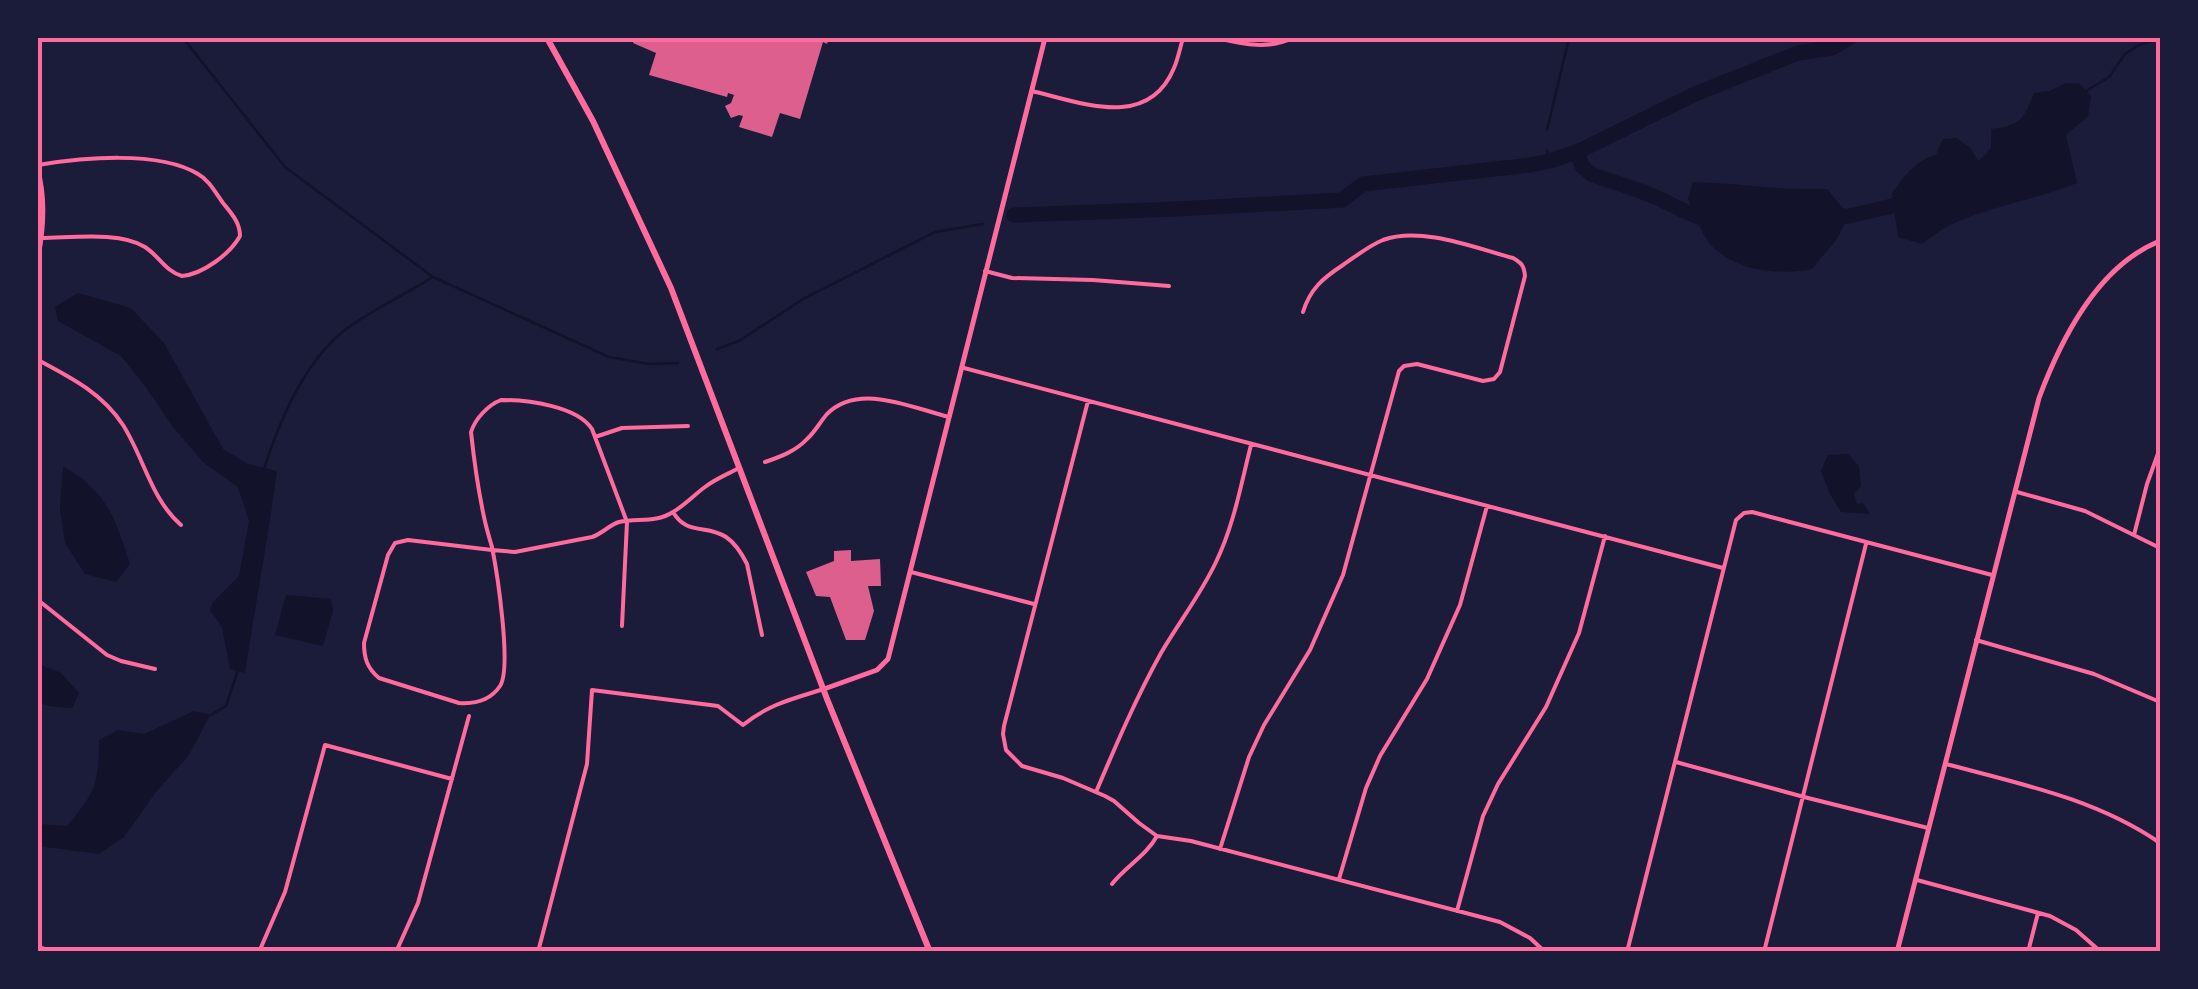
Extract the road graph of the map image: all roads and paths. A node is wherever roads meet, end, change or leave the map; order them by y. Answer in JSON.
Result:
{"nodes":[{"id":1,"x":547,"y":38,"type":"edge"},
{"id":2,"x":1045,"y":38,"type":"edge"},
{"id":3,"x":1183,"y":38,"type":"edge"},
{"id":4,"x":1216,"y":38,"type":"edge"},
{"id":5,"x":1293,"y":38,"type":"edge"},
{"id":6,"x":1032,"y":90,"type":"junction"},
{"id":7,"x":38,"y":167,"type":"edge"},
{"id":8,"x":41,"y":238,"type":"junction"},
{"id":9,"x":2160,"y":241,"type":"edge"},
{"id":10,"x":38,"y":259,"type":"edge"},
{"id":11,"x":985,"y":271,"type":"junction"},
{"id":12,"x":1169,"y":286,"type":"dead end"},
{"id":13,"x":1303,"y":312,"type":"dead end"},
{"id":14,"x":38,"y":360,"type":"edge"},
{"id":15,"x":961,"y":368,"type":"junction"},
{"id":16,"x":1088,"y":402,"type":"junction"},
{"id":17,"x":949,"y":417,"type":"junction"},
{"id":18,"x":688,"y":426,"type":"dead end"},
{"id":19,"x":595,"y":437,"type":"junction"},
{"id":20,"x":1251,"y":444,"type":"junction"},
{"id":21,"x":2160,"y":448,"type":"edge"},
{"id":22,"x":765,"y":462,"type":"dead end"},
{"id":23,"x":740,"y":468,"type":"junction"},
{"id":24,"x":1370,"y":474,"type":"junction"},
{"id":25,"x":2014,"y":492,"type":"junction"},
{"id":26,"x":1487,"y":506,"type":"junction"},
{"id":27,"x":673,"y":512,"type":"junction"},
{"id":28,"x":627,"y":522,"type":"junction"},
{"id":29,"x":182,"y":526,"type":"dead end"},
{"id":30,"x":2134,"y":535,"type":"junction"},
{"id":31,"x":1605,"y":536,"type":"junction"},
{"id":32,"x":1866,"y":542,"type":"junction"},
{"id":33,"x":2160,"y":548,"type":"edge"},
{"id":34,"x":492,"y":550,"type":"junction"},
{"id":35,"x":1723,"y":568,"type":"junction"},
{"id":36,"x":910,"y":572,"type":"junction"},
{"id":37,"x":1992,"y":574,"type":"junction"},
{"id":38,"x":38,"y":600,"type":"edge"},
{"id":39,"x":1034,"y":604,"type":"junction"},
{"id":40,"x":622,"y":626,"type":"dead end"},
{"id":41,"x":762,"y":634,"type":"dead end"},
{"id":42,"x":1976,"y":640,"type":"junction"},
{"id":43,"x":155,"y":669,"type":"dead end"},
{"id":44,"x":824,"y":689,"type":"junction"},
{"id":45,"x":2160,"y":702,"type":"edge"},
{"id":46,"x":469,"y":716,"type":"dead end"},
{"id":47,"x":1676,"y":762,"type":"junction"},
{"id":48,"x":1944,"y":763,"type":"junction"},
{"id":49,"x":452,"y":779,"type":"junction"},
{"id":50,"x":1096,"y":792,"type":"junction"},
{"id":51,"x":1804,"y":797,"type":"junction"},
{"id":52,"x":1928,"y":828,"type":"junction"},
{"id":53,"x":1156,"y":836,"type":"junction"},
{"id":54,"x":2160,"y":843,"type":"edge"},
{"id":55,"x":1220,"y":849,"type":"junction"},
{"id":56,"x":1339,"y":879,"type":"junction"},
{"id":57,"x":1916,"y":880,"type":"junction"},
{"id":58,"x":1112,"y":884,"type":"dead end"},
{"id":59,"x":1458,"y":911,"type":"junction"},
{"id":60,"x":2038,"y":913,"type":"junction"},
{"id":61,"x":38,"y":947,"type":"edge"},
{"id":62,"x":55,"y":952,"type":"edge"},
{"id":63,"x":259,"y":952,"type":"edge"},
{"id":64,"x":396,"y":952,"type":"edge"},
{"id":65,"x":538,"y":952,"type":"edge"},
{"id":66,"x":930,"y":952,"type":"edge"},
{"id":67,"x":1545,"y":952,"type":"edge"},
{"id":68,"x":1627,"y":952,"type":"edge"},
{"id":69,"x":1764,"y":952,"type":"edge"},
{"id":70,"x":1897,"y":952,"type":"edge"},
{"id":71,"x":2028,"y":952,"type":"edge"},
{"id":72,"x":2101,"y":952,"type":"edge"}],
"edges":[{"from":1,"to":23,"type":"main road"},
{"from":2,"to":6,"type":"street"},
{"from":3,"to":6,"type":"street"},
{"from":4,"to":5,"type":"street"},
{"from":6,"to":11,"type":"street"},
{"from":7,"to":8,"type":"street"},
{"from":7,"to":8,"type":"street"},
{"from":8,"to":10,"type":"street"},
{"from":9,"to":25,"type":"street"},
{"from":11,"to":12,"type":"street"},
{"from":11,"to":15,"type":"street"},
{"from":13,"to":24,"type":"street"},
{"from":14,"to":29,"type":"street"},
{"from":15,"to":16,"type":"street"},
{"from":15,"to":17,"type":"street"},
{"from":16,"to":20,"type":"street"},
{"from":16,"to":39,"type":"street"},
{"from":17,"to":22,"type":"street"},
{"from":17,"to":36,"type":"street"},
{"from":18,"to":19,"type":"street"},
{"from":19,"to":28,"type":"street"},
{"from":19,"to":34,"type":"street"},
{"from":20,"to":24,"type":"street"},
{"from":20,"to":50,"type":"street"},
{"from":21,"to":30,"type":"street"},
{"from":23,"to":27,"type":"street"},
{"from":23,"to":44,"type":"main road"},
{"from":24,"to":26,"type":"street"},
{"from":24,"to":55,"type":"street"},
{"from":25,"to":30,"type":"street"},
{"from":25,"to":37,"type":"street"},
{"from":26,"to":31,"type":"street"},
{"from":26,"to":56,"type":"street"},
{"from":27,"to":28,"type":"street"},
{"from":27,"to":41,"type":"street"},
{"from":28,"to":34,"type":"street"},
{"from":28,"to":40,"type":"street"},
{"from":30,"to":33,"type":"street"},
{"from":31,"to":35,"type":"street"},
{"from":31,"to":59,"type":"street"},
{"from":32,"to":35,"type":"street"},
{"from":32,"to":37,"type":"street"},
{"from":32,"to":51,"type":"street"},
{"from":34,"to":34,"type":"street"},
{"from":35,"to":47,"type":"street"},
{"from":36,"to":39,"type":"street"},
{"from":36,"to":44,"type":"street"},
{"from":37,"to":42,"type":"street"},
{"from":38,"to":43,"type":"street"},
{"from":39,"to":50,"type":"street"},
{"from":42,"to":45,"type":"street"},
{"from":42,"to":48,"type":"street"},
{"from":44,"to":65,"type":"street"},
{"from":44,"to":66,"type":"main road"},
{"from":46,"to":49,"type":"street"},
{"from":47,"to":51,"type":"street"},
{"from":47,"to":68,"type":"street"},
{"from":48,"to":52,"type":"street"},
{"from":48,"to":54,"type":"street"},
{"from":49,"to":63,"type":"street"},
{"from":49,"to":64,"type":"street"},
{"from":50,"to":53,"type":"street"},
{"from":51,"to":52,"type":"street"},
{"from":51,"to":69,"type":"street"},
{"from":52,"to":57,"type":"street"},
{"from":53,"to":55,"type":"street"},
{"from":53,"to":58,"type":"street"},
{"from":55,"to":56,"type":"street"},
{"from":56,"to":59,"type":"street"},
{"from":57,"to":60,"type":"street"},
{"from":57,"to":70,"type":"street"},
{"from":59,"to":67,"type":"street"},
{"from":60,"to":71,"type":"street"},
{"from":60,"to":72,"type":"street"},
{"from":61,"to":62,"type":"street"}]}
